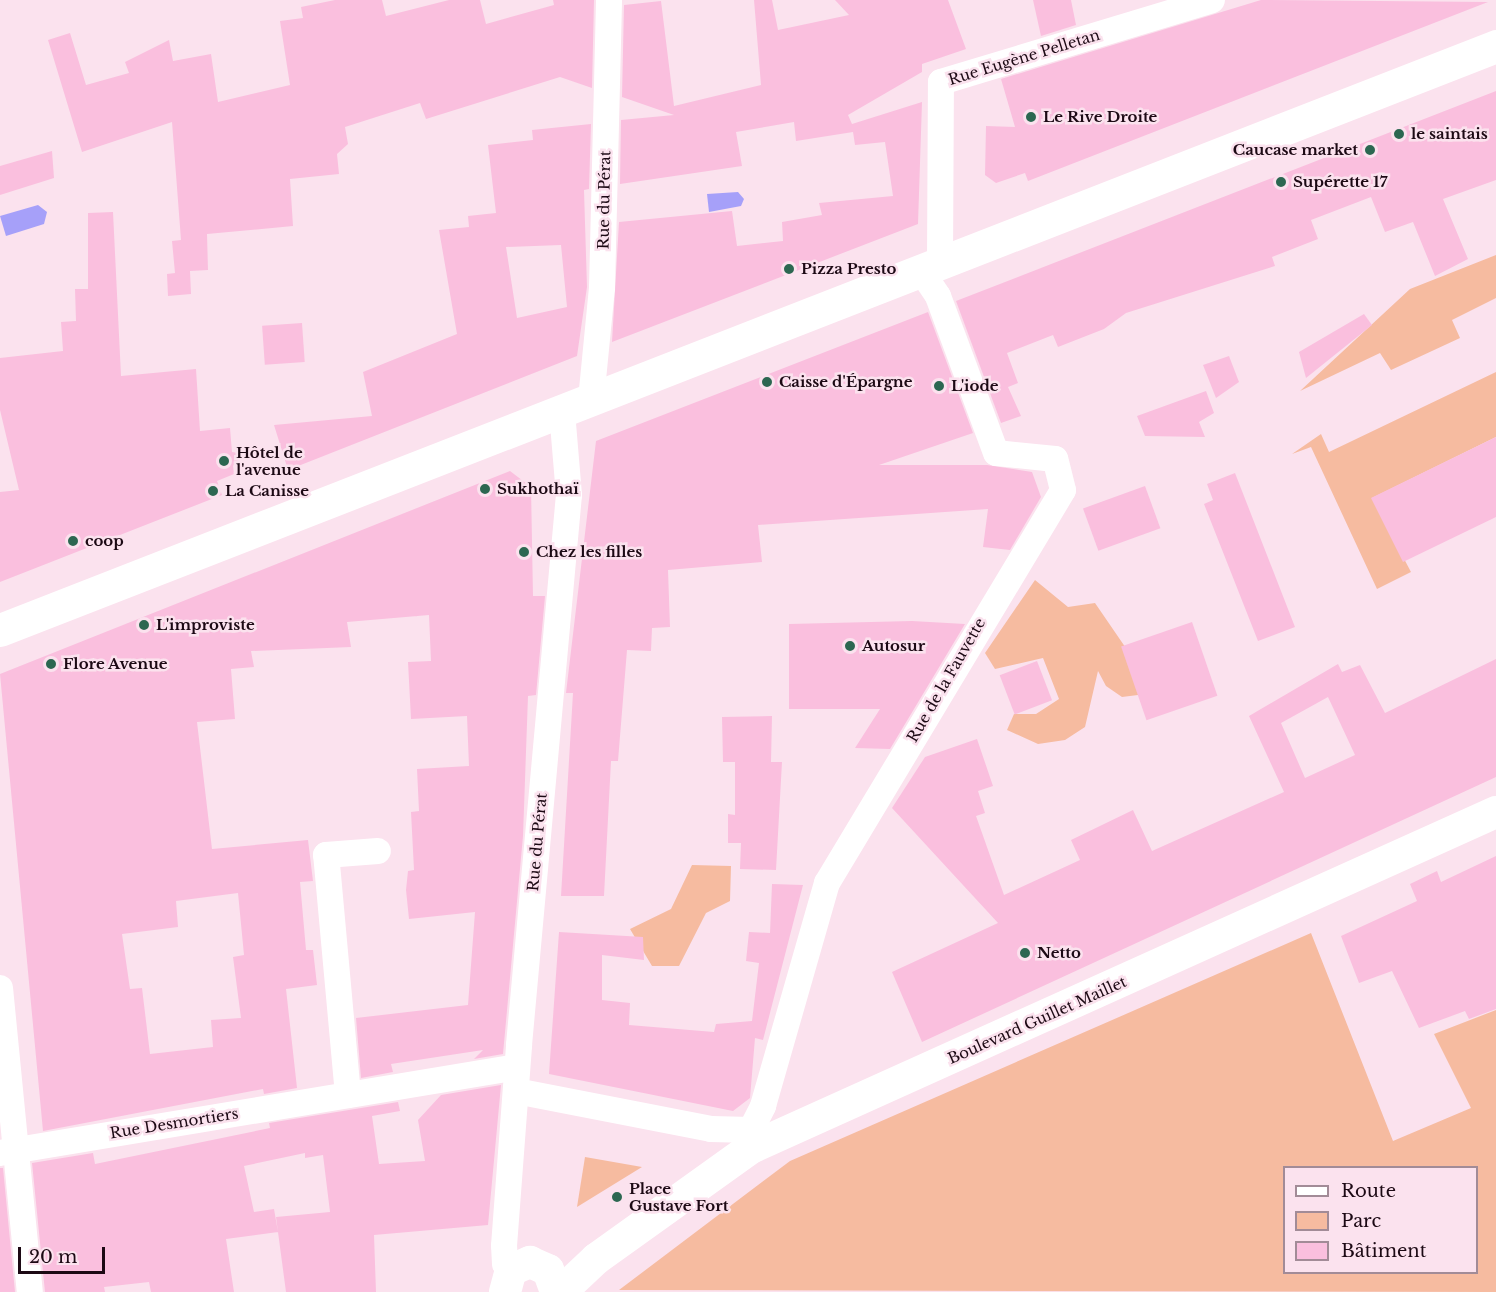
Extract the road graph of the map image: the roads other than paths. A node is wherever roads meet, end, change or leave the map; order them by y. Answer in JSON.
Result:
{"nodes":[{"id":1,"x":609,"y":0,"type":"edge"},
{"id":2,"x":1212,"y":0,"type":"edge"},
{"id":3,"x":1496,"y":46,"type":"edge"},
{"id":4,"x":931,"y":267,"type":"junction"},
{"id":5,"x":576,"y":405,"type":"junction"},
{"id":6,"x":0,"y":630,"type":"edge"},
{"id":7,"x":1496,"y":812,"type":"edge"},
{"id":8,"x":378,"y":851,"type":"dead end"},
{"id":9,"x":0,"y":988,"type":"edge"},
{"id":10,"x":517,"y":1079,"type":"junction"},
{"id":11,"x":348,"y":1095,"type":"junction"},
{"id":12,"x":751,"y":1139,"type":"junction"},
{"id":13,"x":6,"y":1151,"type":"edge"},
{"id":14,"x":508,"y":1281,"type":"edge"},
{"id":15,"x":555,"y":1285,"type":"edge"},
{"id":16,"x":30,"y":1292,"type":"edge"}],
"edges":[{"from":1,"to":5,"type":"street","name":"Rue du Pérat"},
{"from":2,"to":4,"type":"street","name":"Rue Eugène Pelletan"},
{"from":3,"to":4,"type":"main road"},
{"from":4,"to":5,"type":"main road"},
{"from":4,"to":12,"type":"street","name":"Rue de la Fauvette"},
{"from":5,"to":6,"type":"main road"},
{"from":5,"to":10,"type":"street","name":"Rue du Pérat"},
{"from":7,"to":12,"type":"street","name":"Boulevard Guillet Maillet"},
{"from":8,"to":11,"type":"street"},
{"from":9,"to":13,"type":"street"},
{"from":10,"to":11,"type":"street","name":"Rue Desmortiers"},
{"from":10,"to":12,"type":"street"},
{"from":10,"to":14,"type":"street","name":"Rue du Pérat"},
{"from":11,"to":13,"type":"street","name":"Rue Desmortiers"},
{"from":12,"to":15,"type":"street","name":"Boulevard Guillet Maillet"},
{"from":13,"to":16,"type":"street"},
{"from":14,"to":15,"type":"street"}]}
